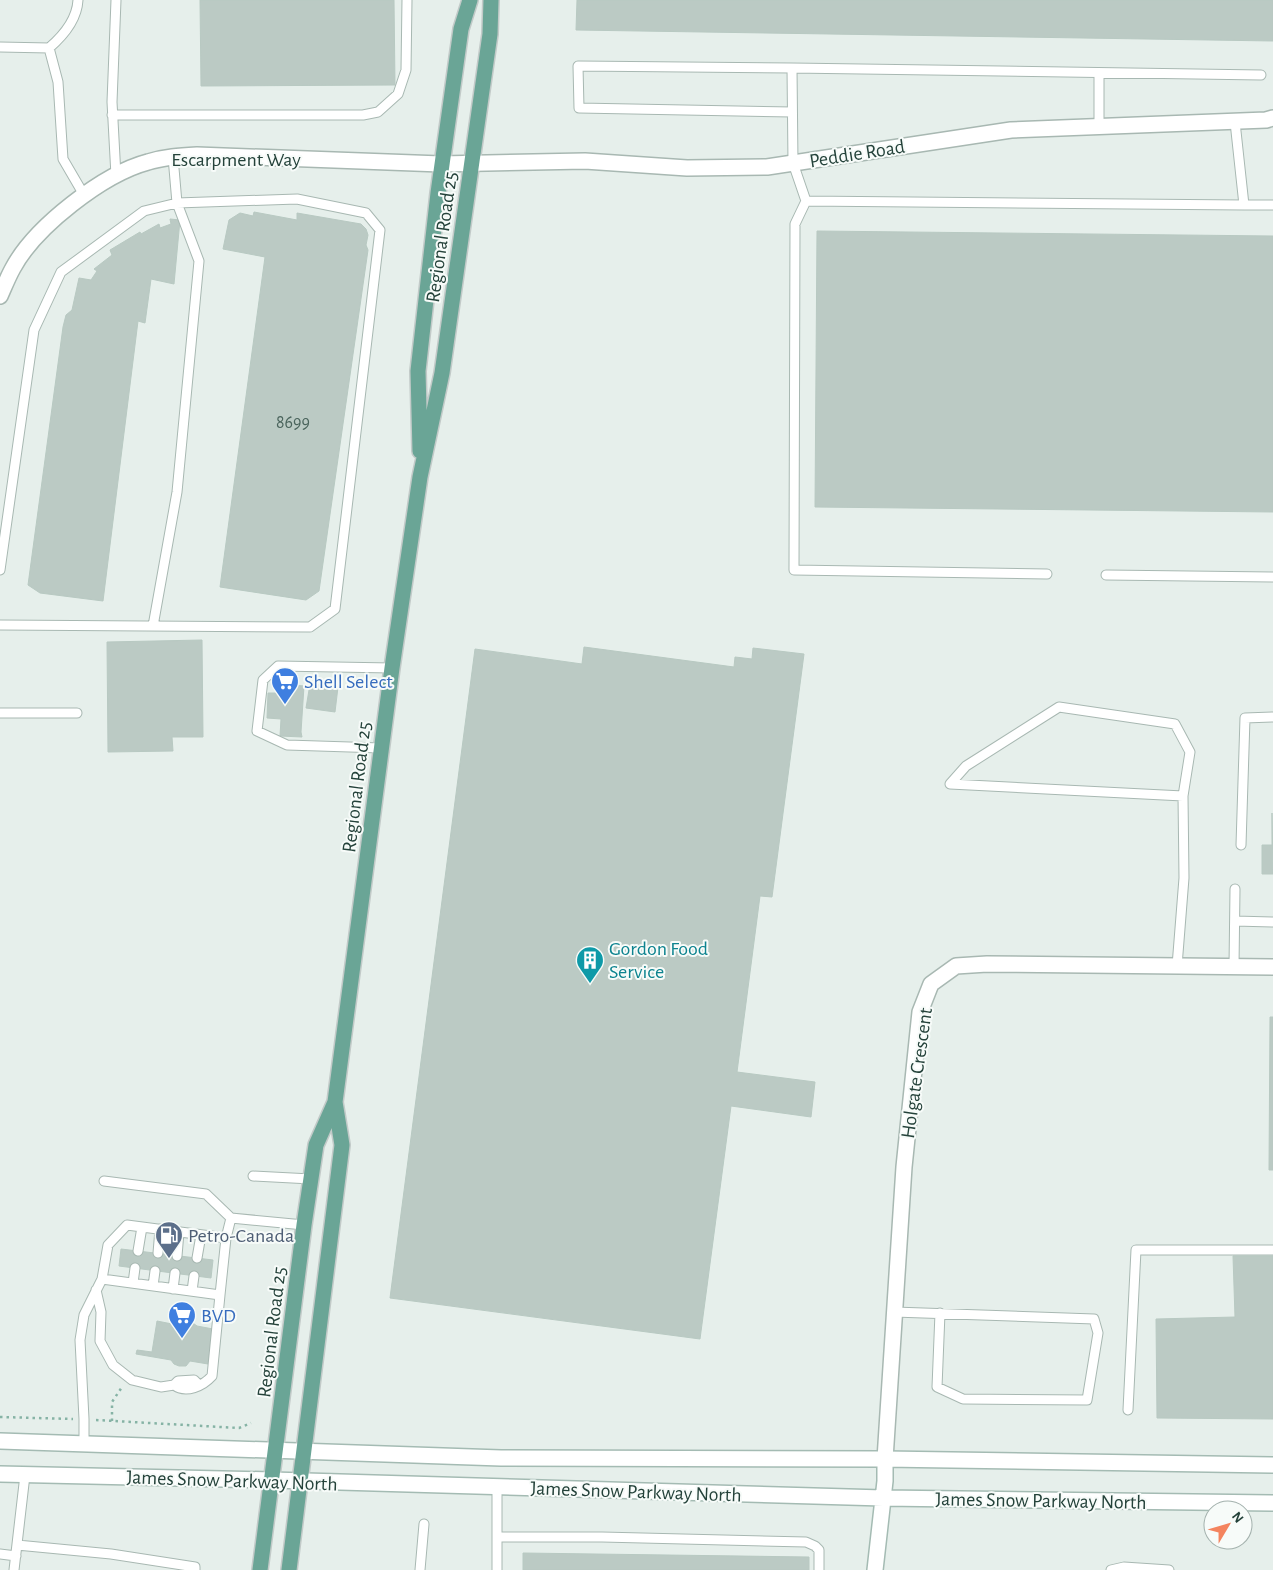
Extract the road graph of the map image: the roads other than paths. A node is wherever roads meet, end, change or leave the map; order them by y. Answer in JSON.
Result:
{"nodes":[{"id":1,"x":78,"y":0,"type":"edge"},
{"id":2,"x":116,"y":0,"type":"edge"},
{"id":3,"x":406,"y":0,"type":"edge"},
{"id":4,"x":470,"y":0,"type":"edge"},
{"id":5,"x":491,"y":0,"type":"edge"},
{"id":6,"x":0,"y":47,"type":"edge"},
{"id":7,"x":49,"y":48,"type":"junction"},
{"id":8,"x":792,"y":68,"type":"junction"},
{"id":9,"x":1099,"y":73,"type":"junction"},
{"id":10,"x":1261,"y":75,"type":"dead end"},
{"id":11,"x":792,"y":112,"type":"junction"},
{"id":12,"x":112,"y":115,"type":"junction"},
{"id":13,"x":1273,"y":118,"type":"edge"},
{"id":14,"x":1235,"y":122,"type":"junction"},
{"id":15,"x":1099,"y":127,"type":"junction"},
{"id":16,"x":173,"y":157,"type":"junction"},
{"id":17,"x":793,"y":163,"type":"junction"},
{"id":18,"x":441,"y":164,"type":"junction"},
{"id":19,"x":472,"y":164,"type":"junction"},
{"id":20,"x":116,"y":176,"type":"junction"},
{"id":21,"x":84,"y":195,"type":"junction"},
{"id":22,"x":806,"y":202,"type":"junction"},
{"id":23,"x":178,"y":203,"type":"junction"},
{"id":24,"x":1244,"y":205,"type":"junction"},
{"id":25,"x":1273,"y":205,"type":"edge"},
{"id":26,"x":0,"y":296,"type":"edge"},
{"id":27,"x":420,"y":477,"type":"junction"},
{"id":28,"x":0,"y":570,"type":"edge"},
{"id":29,"x":1047,"y":574,"type":"dead end"},
{"id":30,"x":1106,"y":575,"type":"dead end"},
{"id":31,"x":1273,"y":577,"type":"edge"},
{"id":32,"x":0,"y":625,"type":"edge"},
{"id":33,"x":153,"y":626,"type":"junction"},
{"id":34,"x":392,"y":668,"type":"junction"},
{"id":35,"x":77,"y":713,"type":"dead end"},
{"id":36,"x":0,"y":714,"type":"edge"},
{"id":37,"x":1273,"y":718,"type":"edge"},
{"id":38,"x":381,"y":748,"type":"junction"},
{"id":39,"x":1182,"y":796,"type":"junction"},
{"id":40,"x":1241,"y":845,"type":"dead end"},
{"id":41,"x":1236,"y":889,"type":"dead end"},
{"id":42,"x":1234,"y":921,"type":"junction"},
{"id":43,"x":1273,"y":922,"type":"edge"},
{"id":44,"x":1177,"y":966,"type":"junction"},
{"id":45,"x":1234,"y":966,"type":"junction"},
{"id":46,"x":1273,"y":967,"type":"edge"},
{"id":47,"x":335,"y":1102,"type":"junction"},
{"id":48,"x":252,"y":1176,"type":"dead end"},
{"id":49,"x":311,"y":1179,"type":"junction"},
{"id":50,"x":104,"y":1181,"type":"dead end"},
{"id":51,"x":231,"y":1218,"type":"junction"},
{"id":52,"x":304,"y":1225,"type":"junction"},
{"id":53,"x":142,"y":1227,"type":"junction"},
{"id":54,"x":160,"y":1230,"type":"junction"},
{"id":55,"x":179,"y":1232,"type":"junction"},
{"id":56,"x":201,"y":1235,"type":"junction"},
{"id":57,"x":226,"y":1238,"type":"junction"},
{"id":58,"x":1273,"y":1250,"type":"edge"},
{"id":59,"x":138,"y":1251,"type":"dead end"},
{"id":60,"x":158,"y":1253,"type":"dead end"},
{"id":61,"x":177,"y":1256,"type":"dead end"},
{"id":62,"x":197,"y":1258,"type":"dead end"},
{"id":63,"x":135,"y":1268,"type":"dead end"},
{"id":64,"x":155,"y":1271,"type":"dead end"},
{"id":65,"x":175,"y":1273,"type":"dead end"},
{"id":66,"x":194,"y":1276,"type":"dead end"},
{"id":67,"x":102,"y":1279,"type":"junction"},
{"id":68,"x":133,"y":1283,"type":"junction"},
{"id":69,"x":153,"y":1286,"type":"junction"},
{"id":70,"x":174,"y":1289,"type":"junction"},
{"id":71,"x":96,"y":1290,"type":"junction"},
{"id":72,"x":192,"y":1291,"type":"junction"},
{"id":73,"x":220,"y":1295,"type":"junction"},
{"id":74,"x":894,"y":1312,"type":"junction"},
{"id":75,"x":940,"y":1313,"type":"junction"},
{"id":76,"x":1128,"y":1410,"type":"dead end"},
{"id":77,"x":0,"y":1442,"type":"edge"},
{"id":78,"x":84,"y":1445,"type":"junction"},
{"id":79,"x":276,"y":1450,"type":"junction"},
{"id":80,"x":304,"y":1452,"type":"junction"},
{"id":81,"x":885,"y":1459,"type":"junction"},
{"id":82,"x":1273,"y":1465,"type":"edge"},
{"id":83,"x":0,"y":1474,"type":"edge"},
{"id":84,"x":25,"y":1475,"type":"junction"},
{"id":85,"x":272,"y":1480,"type":"junction"},
{"id":86,"x":300,"y":1481,"type":"junction"},
{"id":87,"x":497,"y":1487,"type":"junction"},
{"id":88,"x":883,"y":1498,"type":"junction"},
{"id":89,"x":1273,"y":1504,"type":"edge"},
{"id":90,"x":424,"y":1524,"type":"dead end"},
{"id":91,"x":498,"y":1537,"type":"junction"},
{"id":92,"x":17,"y":1544,"type":"junction"},
{"id":93,"x":0,"y":1554,"type":"edge"},
{"id":94,"x":16,"y":1556,"type":"junction"},
{"id":95,"x":14,"y":1570,"type":"edge"},
{"id":96,"x":195,"y":1570,"type":"edge"},
{"id":97,"x":260,"y":1570,"type":"edge"},
{"id":98,"x":289,"y":1570,"type":"edge"},
{"id":99,"x":420,"y":1570,"type":"edge"},
{"id":100,"x":497,"y":1570,"type":"edge"},
{"id":101,"x":819,"y":1570,"type":"edge"},
{"id":102,"x":875,"y":1570,"type":"edge"},
{"id":103,"x":1111,"y":1570,"type":"edge"},
{"id":104,"x":1169,"y":1570,"type":"edge"}],
"edges":[{"from":1,"to":7,"type":"lane"},
{"from":2,"to":12,"type":"lane"},
{"from":3,"to":12,"type":"lane"},
{"from":4,"to":18,"type":"main road","name":"Regional Road 25"},
{"from":5,"to":19,"type":"main road","name":"Regional Road 25"},
{"from":6,"to":7,"type":"lane"},
{"from":7,"to":21,"type":"lane"},
{"from":8,"to":9,"type":"lane"},
{"from":8,"to":11,"type":"lane"},
{"from":8,"to":11,"type":"lane"},
{"from":9,"to":10,"type":"lane"},
{"from":9,"to":15,"type":"lane"},
{"from":11,"to":17,"type":"lane"},
{"from":12,"to":20,"type":"lane"},
{"from":13,"to":14,"type":"main road","name":"Peddie Road"},
{"from":14,"to":15,"type":"main road","name":"Peddie Road"},
{"from":14,"to":24,"type":"lane"},
{"from":15,"to":17,"type":"main road","name":"Peddie Road"},
{"from":16,"to":18,"type":"main road","name":"Escarpment Way"},
{"from":16,"to":20,"type":"main road","name":"Escarpment Way"},
{"from":16,"to":23,"type":"lane"},
{"from":17,"to":19,"type":"main road","name":"Peddie Road"},
{"from":17,"to":22,"type":"lane"},
{"from":18,"to":19,"type":"main road","name":"Peddie Road"},
{"from":18,"to":27,"type":"main road","name":"Regional Road 25"},
{"from":19,"to":27,"type":"main road","name":"Regional Road 25"},
{"from":20,"to":21,"type":"main road","name":"Escarpment Way"},
{"from":21,"to":26,"type":"main road","name":"Escarpment Way"},
{"from":22,"to":24,"type":"lane"},
{"from":22,"to":29,"type":"lane"},
{"from":23,"to":28,"type":"lane"},
{"from":23,"to":33,"type":"lane"},
{"from":23,"to":33,"type":"lane"},
{"from":24,"to":25,"type":"lane"},
{"from":27,"to":34,"type":"main road","name":"Regional Road 25"},
{"from":30,"to":31,"type":"lane"},
{"from":32,"to":33,"type":"lane"},
{"from":34,"to":38,"type":"main road","name":"Regional Road 25"},
{"from":34,"to":38,"type":"lane"},
{"from":35,"to":36,"type":"lane"},
{"from":37,"to":40,"type":"lane"},
{"from":38,"to":47,"type":"main road","name":"Regional Road 25"},
{"from":39,"to":39,"type":"lane"},
{"from":39,"to":44,"type":"lane"},
{"from":41,"to":42,"type":"lane"},
{"from":42,"to":43,"type":"lane"},
{"from":42,"to":45,"type":"lane"},
{"from":44,"to":45,"type":"main road","name":"Holgate Crescent"},
{"from":44,"to":74,"type":"main road","name":"Holgate Crescent"},
{"from":45,"to":46,"type":"main road","name":"Holgate Crescent"},
{"from":47,"to":49,"type":"main road","name":"Regional Road 25"},
{"from":47,"to":80,"type":"main road","name":"Regional Road 25"},
{"from":48,"to":49,"type":"lane"},
{"from":49,"to":52,"type":"main road","name":"Regional Road 25"},
{"from":50,"to":51,"type":"lane"},
{"from":51,"to":52,"type":"lane"},
{"from":51,"to":57,"type":"lane"},
{"from":52,"to":79,"type":"main road","name":"Regional Road 25"},
{"from":53,"to":54,"type":"lane"},
{"from":53,"to":59,"type":"lane"},
{"from":53,"to":67,"type":"lane"},
{"from":54,"to":55,"type":"lane"},
{"from":54,"to":60,"type":"lane"},
{"from":55,"to":56,"type":"lane"},
{"from":55,"to":61,"type":"lane"},
{"from":56,"to":57,"type":"lane"},
{"from":56,"to":62,"type":"lane"},
{"from":57,"to":73,"type":"lane"},
{"from":58,"to":76,"type":"lane"},
{"from":63,"to":68,"type":"lane"},
{"from":64,"to":69,"type":"lane"},
{"from":65,"to":70,"type":"lane"},
{"from":66,"to":72,"type":"lane"},
{"from":67,"to":68,"type":"lane"},
{"from":67,"to":71,"type":"lane"},
{"from":68,"to":69,"type":"lane"},
{"from":69,"to":70,"type":"lane"},
{"from":70,"to":72,"type":"lane"},
{"from":71,"to":73,"type":"lane"},
{"from":71,"to":78,"type":"lane"},
{"from":72,"to":73,"type":"lane"},
{"from":74,"to":75,"type":"lane"},
{"from":74,"to":81,"type":"main road","name":"Holgate Crescent"},
{"from":75,"to":75,"type":"lane"},
{"from":77,"to":78,"type":"main road","name":"James Snow Parkway North"},
{"from":78,"to":79,"type":"main road","name":"James Snow Parkway North"},
{"from":79,"to":80,"type":"main road","name":"James Snow Parkway North"},
{"from":79,"to":85,"type":"main road","name":"Regional Road 25"},
{"from":80,"to":81,"type":"main road","name":"James Snow Parkway North"},
{"from":80,"to":86,"type":"main road","name":"Regional Road 25"},
{"from":81,"to":82,"type":"main road","name":"James Snow Parkway North"},
{"from":81,"to":88,"type":"main road","name":"Holgate Crescent"},
{"from":83,"to":84,"type":"main road","name":"James Snow Parkway North"},
{"from":84,"to":85,"type":"main road","name":"James Snow Parkway North"},
{"from":84,"to":92,"type":"lane"},
{"from":85,"to":86,"type":"main road","name":"James Snow Parkway North"},
{"from":85,"to":97,"type":"main road","name":"Regional Road 25"},
{"from":86,"to":87,"type":"main road","name":"James Snow Parkway North"},
{"from":86,"to":98,"type":"main road","name":"Regional Road 25"},
{"from":87,"to":88,"type":"main road","name":"James Snow Parkway North"},
{"from":87,"to":91,"type":"lane"},
{"from":88,"to":89,"type":"main road","name":"James Snow Parkway North"},
{"from":88,"to":102,"type":"main road","name":"Holgate Crescent"},
{"from":90,"to":99,"type":"lane"},
{"from":91,"to":100,"type":"lane"},
{"from":91,"to":101,"type":"lane"},
{"from":92,"to":94,"type":"lane"},
{"from":92,"to":96,"type":"lane"},
{"from":93,"to":94,"type":"lane"},
{"from":94,"to":95,"type":"lane"},
{"from":103,"to":104,"type":"lane"}]}
